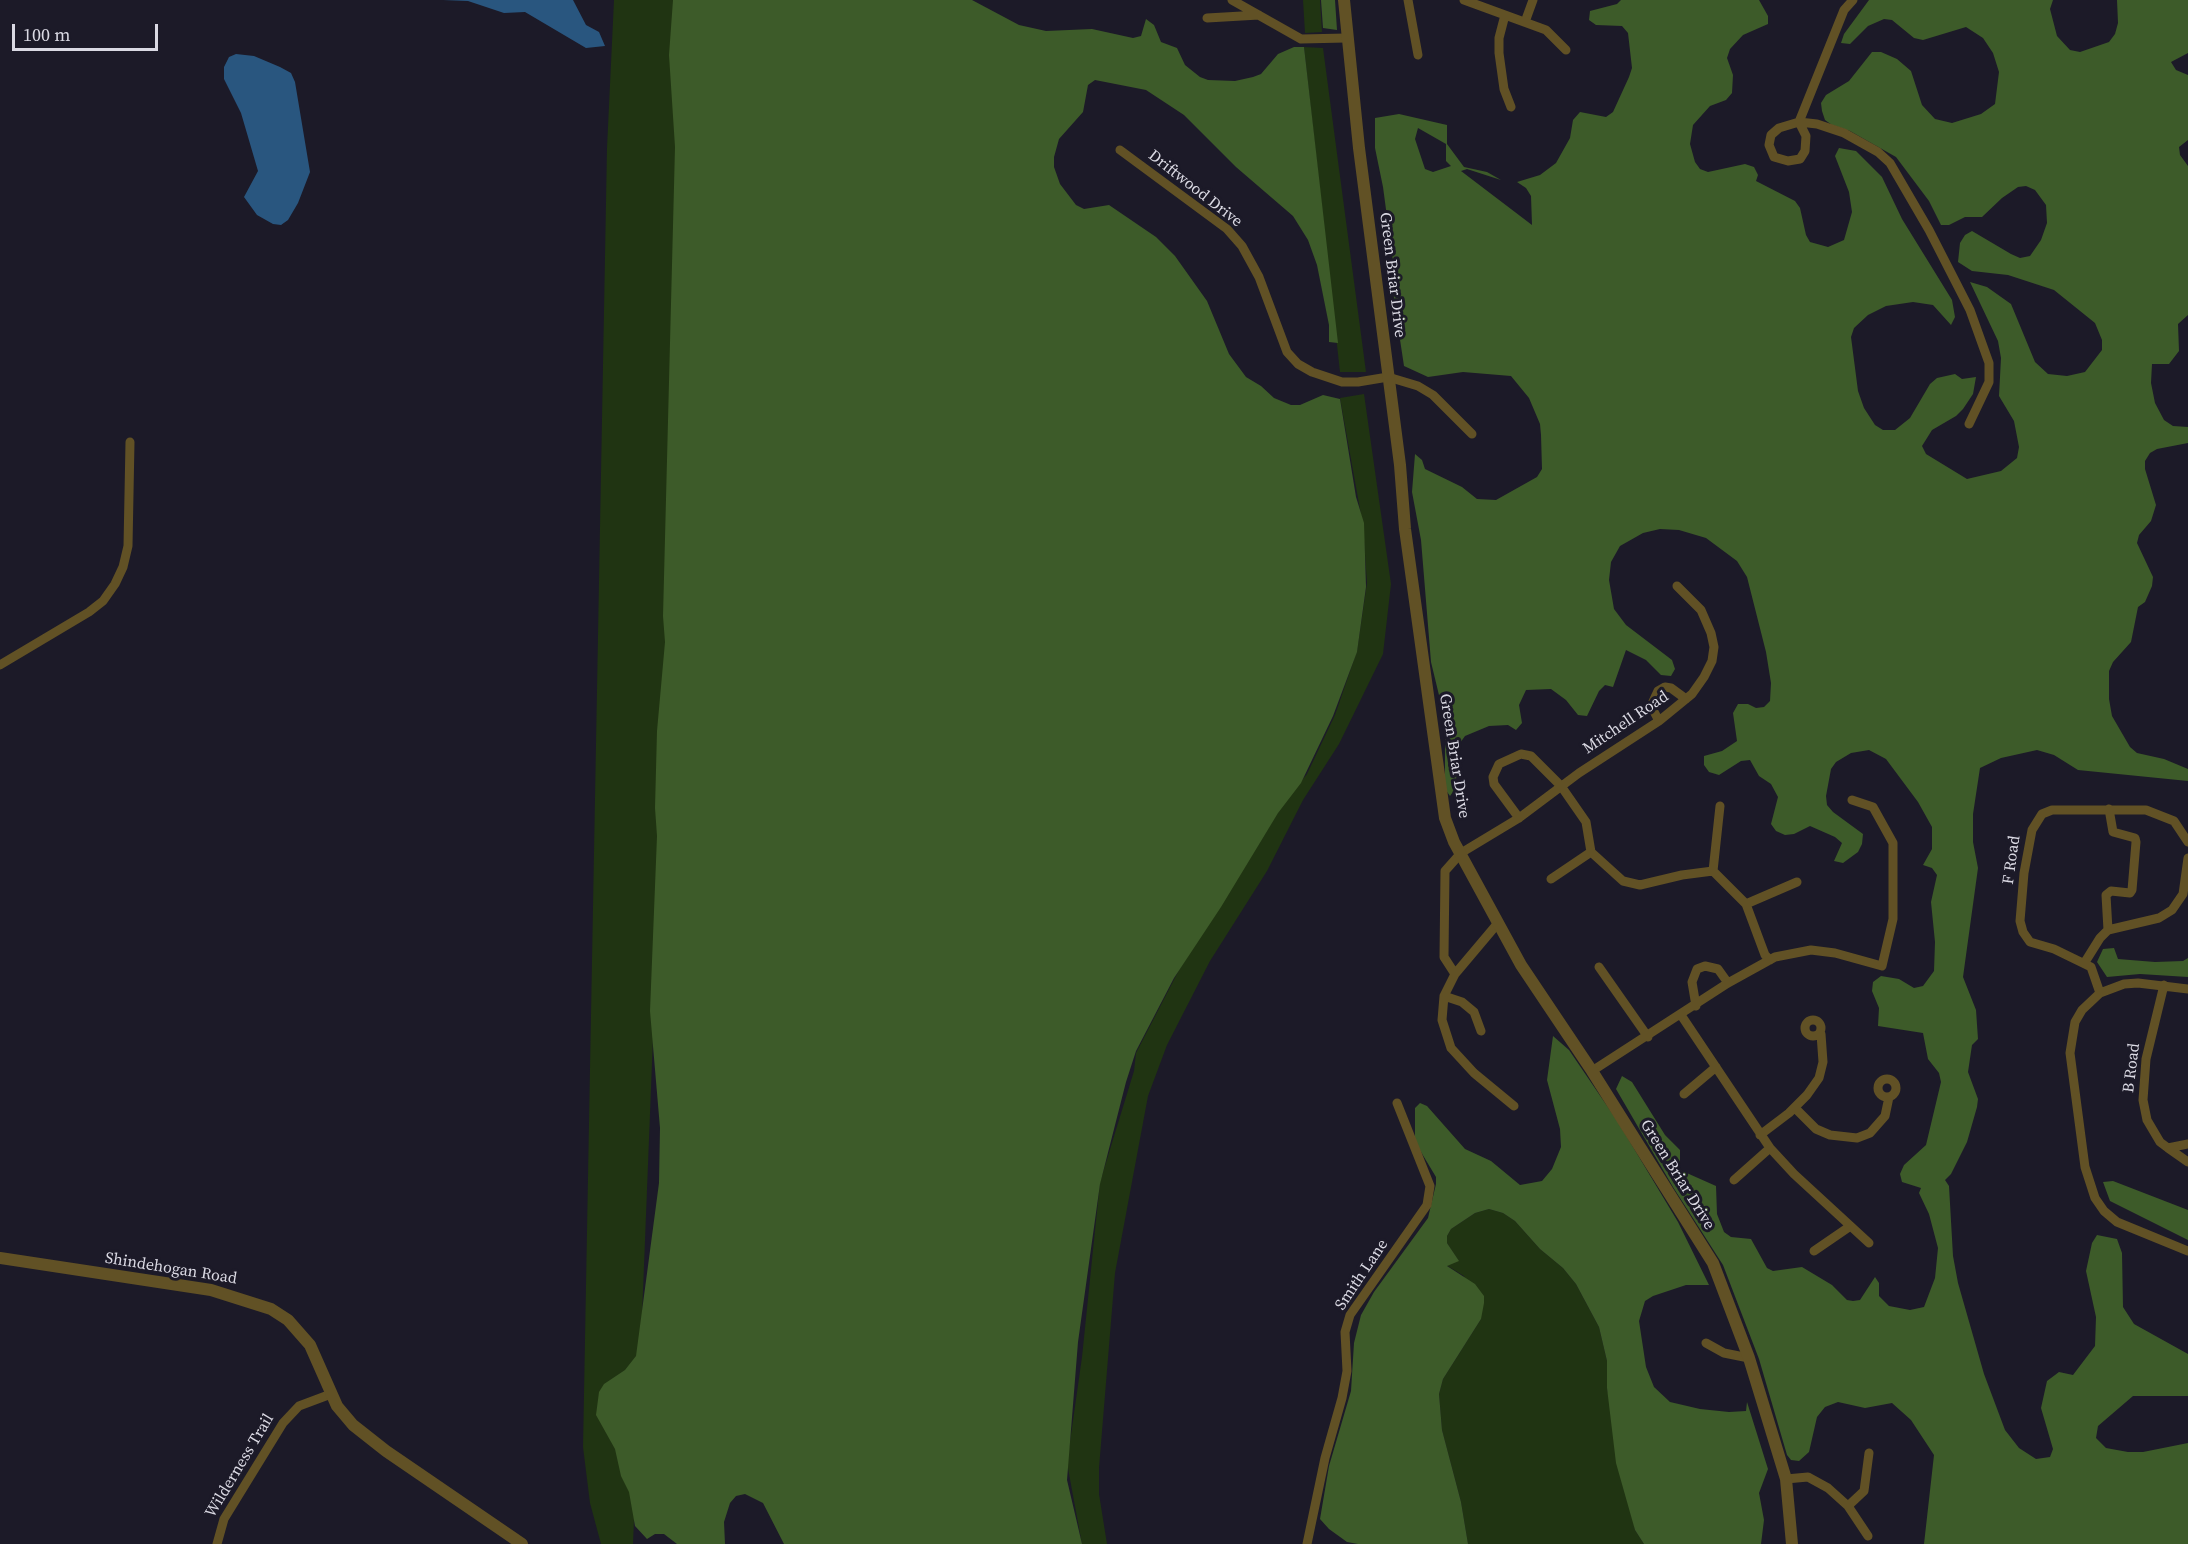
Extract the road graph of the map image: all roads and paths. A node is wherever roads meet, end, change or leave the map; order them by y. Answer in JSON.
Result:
{"nodes":[{"id":1,"x":1232,"y":0,"type":"edge"},
{"id":2,"x":1344,"y":0,"type":"edge"},
{"id":3,"x":1408,"y":0,"type":"edge"},
{"id":4,"x":1464,"y":0,"type":"edge"},
{"id":5,"x":1533,"y":0,"type":"edge"},
{"id":6,"x":1853,"y":0,"type":"edge"},
{"id":7,"x":1262,"y":15,"type":"junction"},
{"id":8,"x":1505,"y":15,"type":"junction"},
{"id":9,"x":1207,"y":18,"type":"dead end"},
{"id":10,"x":1526,"y":22,"type":"junction"},
{"id":11,"x":1346,"y":38,"type":"junction"},
{"id":12,"x":1566,"y":50,"type":"dead end"},
{"id":13,"x":1418,"y":55,"type":"dead end"},
{"id":14,"x":1511,"y":107,"type":"dead end"},
{"id":15,"x":1799,"y":122,"type":"junction"},
{"id":16,"x":1120,"y":150,"type":"dead end"},
{"id":17,"x":1388,"y":377,"type":"junction"},
{"id":18,"x":1969,"y":424,"type":"dead end"},
{"id":19,"x":1472,"y":434,"type":"dead end"},
{"id":20,"x":130,"y":442,"type":"dead end"},
{"id":21,"x":1677,"y":586,"type":"dead end"},
{"id":22,"x":0,"y":665,"type":"edge"},
{"id":23,"x":1686,"y":699,"type":"junction"},
{"id":24,"x":1659,"y":721,"type":"junction"},
{"id":25,"x":1561,"y":786,"type":"junction"},
{"id":26,"x":1852,"y":800,"type":"dead end"},
{"id":27,"x":1720,"y":806,"type":"dead end"},
{"id":28,"x":2109,"y":809,"type":"junction"},
{"id":29,"x":1519,"y":818,"type":"junction"},
{"id":30,"x":2188,"y":842,"type":"edge"},
{"id":31,"x":1591,"y":852,"type":"junction"},
{"id":32,"x":1461,"y":853,"type":"junction"},
{"id":33,"x":2188,"y":858,"type":"edge"},
{"id":34,"x":1713,"y":871,"type":"junction"},
{"id":35,"x":1551,"y":879,"type":"dead end"},
{"id":36,"x":1797,"y":882,"type":"dead end"},
{"id":37,"x":1746,"y":904,"type":"junction"},
{"id":38,"x":1498,"y":923,"type":"junction"},
{"id":39,"x":2108,"y":930,"type":"junction"},
{"id":40,"x":1770,"y":960,"type":"junction"},
{"id":41,"x":2085,"y":962,"type":"junction"},
{"id":42,"x":1599,"y":967,"type":"dead end"},
{"id":43,"x":1455,"y":974,"type":"junction"},
{"id":44,"x":1728,"y":983,"type":"junction"},
{"id":45,"x":2164,"y":985,"type":"junction"},
{"id":46,"x":2188,"y":989,"type":"edge"},
{"id":47,"x":2100,"y":993,"type":"junction"},
{"id":48,"x":1444,"y":996,"type":"junction"},
{"id":49,"x":1695,"y":1006,"type":"junction"},
{"id":50,"x":1681,"y":1015,"type":"junction"},
{"id":51,"x":1481,"y":1031,"type":"dead end"},
{"id":52,"x":1821,"y":1035,"type":"dead end"},
{"id":53,"x":1648,"y":1037,"type":"junction"},
{"id":54,"x":1716,"y":1067,"type":"junction"},
{"id":55,"x":1593,"y":1071,"type":"junction"},
{"id":56,"x":1684,"y":1094,"type":"dead end"},
{"id":57,"x":1888,"y":1097,"type":"dead end"},
{"id":58,"x":1397,"y":1103,"type":"dead end"},
{"id":59,"x":1514,"y":1106,"type":"dead end"},
{"id":60,"x":1795,"y":1108,"type":"junction"},
{"id":61,"x":1760,"y":1134,"type":"junction"},
{"id":62,"x":2188,"y":1144,"type":"edge"},
{"id":63,"x":1770,"y":1148,"type":"junction"},
{"id":64,"x":2168,"y":1149,"type":"junction"},
{"id":65,"x":2188,"y":1162,"type":"edge"},
{"id":66,"x":1734,"y":1180,"type":"dead end"},
{"id":67,"x":1849,"y":1227,"type":"junction"},
{"id":68,"x":1869,"y":1243,"type":"dead end"},
{"id":69,"x":1814,"y":1251,"type":"dead end"},
{"id":70,"x":2188,"y":1251,"type":"edge"},
{"id":71,"x":0,"y":1258,"type":"edge"},
{"id":72,"x":1706,"y":1343,"type":"dead end"},
{"id":73,"x":1749,"y":1358,"type":"junction"},
{"id":74,"x":331,"y":1394,"type":"junction"},
{"id":75,"x":1869,"y":1453,"type":"dead end"},
{"id":76,"x":1786,"y":1479,"type":"junction"},
{"id":77,"x":1848,"y":1506,"type":"junction"},
{"id":78,"x":1868,"y":1536,"type":"dead end"},
{"id":79,"x":217,"y":1544,"type":"edge"},
{"id":80,"x":522,"y":1544,"type":"edge"},
{"id":81,"x":1307,"y":1544,"type":"edge"},
{"id":82,"x":1792,"y":1544,"type":"edge"}],
"edges":[{"from":1,"to":7,"type":"street"},
{"from":2,"to":11,"type":"street","name":"Green Briar Drive"},
{"from":3,"to":13,"type":"street"},
{"from":4,"to":8,"type":"street"},
{"from":5,"to":10,"type":"street"},
{"from":6,"to":15,"type":"street"},
{"from":7,"to":9,"type":"street"},
{"from":7,"to":11,"type":"street"},
{"from":8,"to":10,"type":"street"},
{"from":8,"to":14,"type":"street"},
{"from":10,"to":12,"type":"street"},
{"from":11,"to":17,"type":"street","name":"Green Briar Drive"},
{"from":15,"to":15,"type":"street"},
{"from":15,"to":18,"type":"street"},
{"from":16,"to":17,"type":"street","name":"Driftwood Drive"},
{"from":17,"to":19,"type":"street"},
{"from":17,"to":32,"type":"street","name":"Green Briar Drive"},
{"from":20,"to":22,"type":"street"},
{"from":21,"to":23,"type":"street","name":"Mitchell Road"},
{"from":23,"to":24,"type":"street","name":"Mitchell Road"},
{"from":23,"to":24,"type":"street"},
{"from":24,"to":25,"type":"street","name":"Mitchell Road"},
{"from":25,"to":29,"type":"street","name":"Mitchell Road"},
{"from":25,"to":29,"type":"street"},
{"from":25,"to":31,"type":"street"},
{"from":26,"to":40,"type":"street"},
{"from":27,"to":34,"type":"street"},
{"from":28,"to":30,"type":"street","name":"F Road"},
{"from":28,"to":39,"type":"street"},
{"from":28,"to":41,"type":"street","name":"F Road"},
{"from":29,"to":32,"type":"street","name":"Mitchell Road"},
{"from":31,"to":34,"type":"street"},
{"from":31,"to":35,"type":"street"},
{"from":32,"to":38,"type":"street","name":"Green Briar Drive"},
{"from":32,"to":43,"type":"street"},
{"from":33,"to":39,"type":"street"},
{"from":34,"to":37,"type":"street"},
{"from":36,"to":37,"type":"street"},
{"from":37,"to":40,"type":"street"},
{"from":38,"to":43,"type":"street"},
{"from":38,"to":55,"type":"street","name":"Green Briar Drive"},
{"from":39,"to":41,"type":"street"},
{"from":40,"to":44,"type":"street"},
{"from":41,"to":47,"type":"street"},
{"from":42,"to":53,"type":"street"},
{"from":43,"to":48,"type":"street"},
{"from":44,"to":49,"type":"street"},
{"from":44,"to":49,"type":"street"},
{"from":45,"to":46,"type":"street"},
{"from":45,"to":47,"type":"street"},
{"from":45,"to":64,"type":"street","name":"B Road"},
{"from":47,"to":70,"type":"street"},
{"from":48,"to":51,"type":"street"},
{"from":48,"to":59,"type":"street"},
{"from":49,"to":50,"type":"street"},
{"from":50,"to":53,"type":"street"},
{"from":50,"to":54,"type":"street"},
{"from":52,"to":60,"type":"street"},
{"from":53,"to":55,"type":"street"},
{"from":54,"to":56,"type":"street"},
{"from":54,"to":61,"type":"street"},
{"from":55,"to":73,"type":"street","name":"Green Briar Drive"},
{"from":57,"to":60,"type":"street"},
{"from":58,"to":81,"type":"street","name":"Smith Lane"},
{"from":60,"to":61,"type":"street"},
{"from":61,"to":63,"type":"street"},
{"from":62,"to":64,"type":"street"},
{"from":63,"to":66,"type":"street"},
{"from":63,"to":67,"type":"street"},
{"from":64,"to":65,"type":"street","name":"B Road"},
{"from":67,"to":68,"type":"street"},
{"from":67,"to":69,"type":"street"},
{"from":71,"to":74,"type":"street","name":"Shindehogan Road"},
{"from":72,"to":73,"type":"street"},
{"from":73,"to":76,"type":"street","name":"Green Briar Drive"},
{"from":74,"to":79,"type":"street","name":"Wilderness Trail"},
{"from":74,"to":80,"type":"street","name":"Shindehogan Road"},
{"from":75,"to":77,"type":"street"},
{"from":76,"to":77,"type":"street"},
{"from":76,"to":82,"type":"street","name":"Green Briar Drive"},
{"from":77,"to":78,"type":"street"}]}
